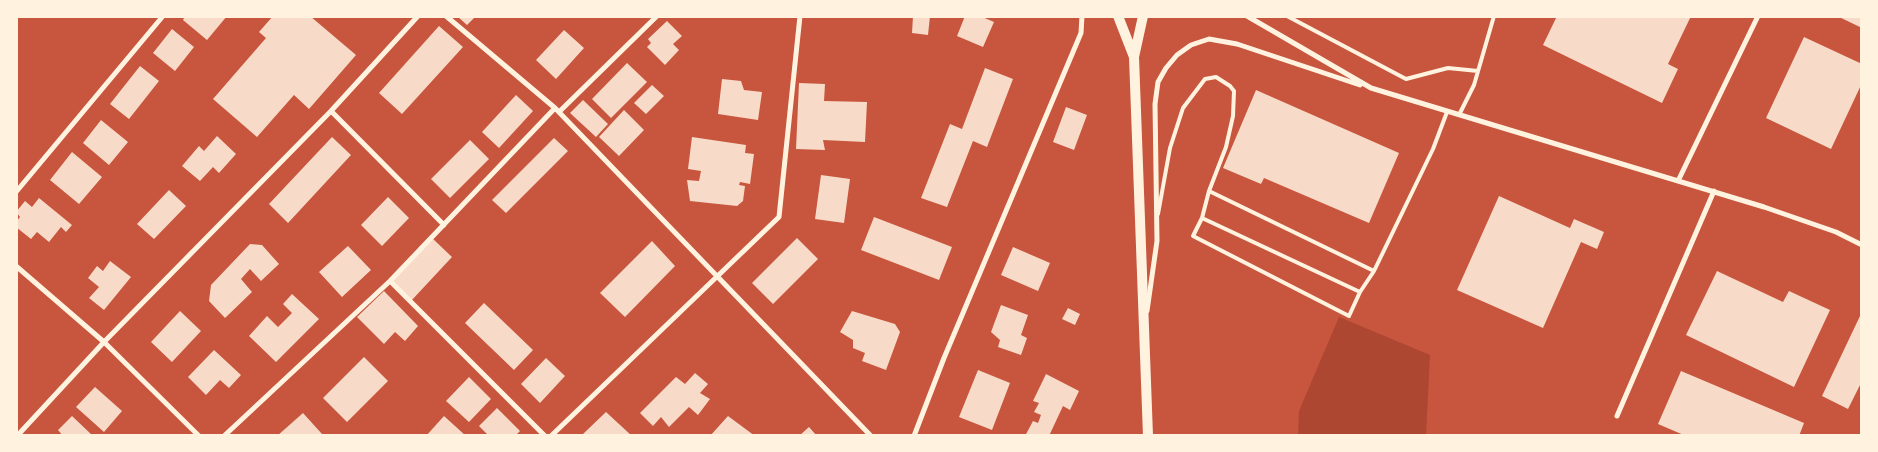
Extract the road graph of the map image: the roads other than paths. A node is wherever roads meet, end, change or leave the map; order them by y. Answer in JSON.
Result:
{"nodes":[{"id":1,"x":163,"y":16,"type":"edge"},
{"id":2,"x":418,"y":16,"type":"edge"},
{"id":3,"x":446,"y":16,"type":"edge"},
{"id":4,"x":657,"y":16,"type":"edge"},
{"id":5,"x":800,"y":16,"type":"edge"},
{"id":6,"x":1082,"y":16,"type":"edge"},
{"id":7,"x":1118,"y":16,"type":"edge"},
{"id":8,"x":1143,"y":16,"type":"edge"},
{"id":9,"x":1247,"y":16,"type":"edge"},
{"id":10,"x":1287,"y":16,"type":"edge"},
{"id":11,"x":1494,"y":16,"type":"edge"},
{"id":12,"x":1758,"y":16,"type":"edge"},
{"id":13,"x":1134,"y":56,"type":"junction"},
{"id":14,"x":1478,"y":71,"type":"junction"},
{"id":15,"x":1371,"y":88,"type":"junction"},
{"id":16,"x":557,"y":110,"type":"junction"},
{"id":17,"x":331,"y":111,"type":"junction"},
{"id":18,"x":1447,"y":112,"type":"junction"},
{"id":19,"x":1459,"y":116,"type":"junction"},
{"id":20,"x":1678,"y":180,"type":"junction"},
{"id":21,"x":1209,"y":191,"type":"junction"},
{"id":22,"x":1714,"y":191,"type":"junction"},
{"id":23,"x":16,"y":192,"type":"edge"},
{"id":24,"x":1202,"y":218,"type":"junction"},
{"id":25,"x":1157,"y":221,"type":"junction"},
{"id":26,"x":444,"y":225,"type":"junction"},
{"id":27,"x":1862,"y":245,"type":"edge"},
{"id":28,"x":16,"y":266,"type":"edge"},
{"id":29,"x":1374,"y":270,"type":"junction"},
{"id":30,"x":717,"y":278,"type":"junction"},
{"id":31,"x":390,"y":281,"type":"junction"},
{"id":32,"x":1360,"y":292,"type":"junction"},
{"id":33,"x":1145,"y":329,"type":"junction"},
{"id":34,"x":104,"y":342,"type":"junction"},
{"id":35,"x":1617,"y":416,"type":"dead end"},
{"id":36,"x":17,"y":436,"type":"edge"},
{"id":37,"x":199,"y":436,"type":"edge"},
{"id":38,"x":224,"y":436,"type":"edge"},
{"id":39,"x":545,"y":436,"type":"edge"},
{"id":40,"x":551,"y":436,"type":"edge"},
{"id":41,"x":871,"y":436,"type":"edge"},
{"id":42,"x":914,"y":436,"type":"edge"},
{"id":43,"x":1148,"y":436,"type":"edge"}],
"edges":[{"from":1,"to":23,"type":"street"},
{"from":2,"to":17,"type":"street"},
{"from":3,"to":16,"type":"street"},
{"from":4,"to":16,"type":"street"},
{"from":5,"to":30,"type":"street"},
{"from":6,"to":42,"type":"street"},
{"from":7,"to":13,"type":"main road"},
{"from":8,"to":13,"type":"main road"},
{"from":9,"to":15,"type":"street"},
{"from":10,"to":14,"type":"lane"},
{"from":11,"to":14,"type":"lane"},
{"from":12,"to":20,"type":"street"},
{"from":13,"to":33,"type":"main road"},
{"from":14,"to":19,"type":"lane"},
{"from":15,"to":18,"type":"street"},
{"from":15,"to":25,"type":"street"},
{"from":16,"to":26,"type":"street"},
{"from":16,"to":30,"type":"street"},
{"from":17,"to":26,"type":"street"},
{"from":17,"to":34,"type":"street"},
{"from":18,"to":19,"type":"street"},
{"from":18,"to":29,"type":"lane"},
{"from":19,"to":20,"type":"street"},
{"from":20,"to":22,"type":"street"},
{"from":21,"to":24,"type":"lane"},
{"from":21,"to":25,"type":"lane"},
{"from":21,"to":29,"type":"lane"},
{"from":22,"to":27,"type":"street"},
{"from":22,"to":35,"type":"street"},
{"from":24,"to":32,"type":"lane"},
{"from":24,"to":32,"type":"lane"},
{"from":25,"to":33,"type":"street"},
{"from":26,"to":31,"type":"street"},
{"from":28,"to":34,"type":"street"},
{"from":29,"to":32,"type":"lane"},
{"from":30,"to":40,"type":"street"},
{"from":30,"to":41,"type":"street"},
{"from":31,"to":38,"type":"street"},
{"from":31,"to":39,"type":"street"},
{"from":33,"to":43,"type":"main road"},
{"from":34,"to":36,"type":"street"},
{"from":34,"to":37,"type":"street"}]}
